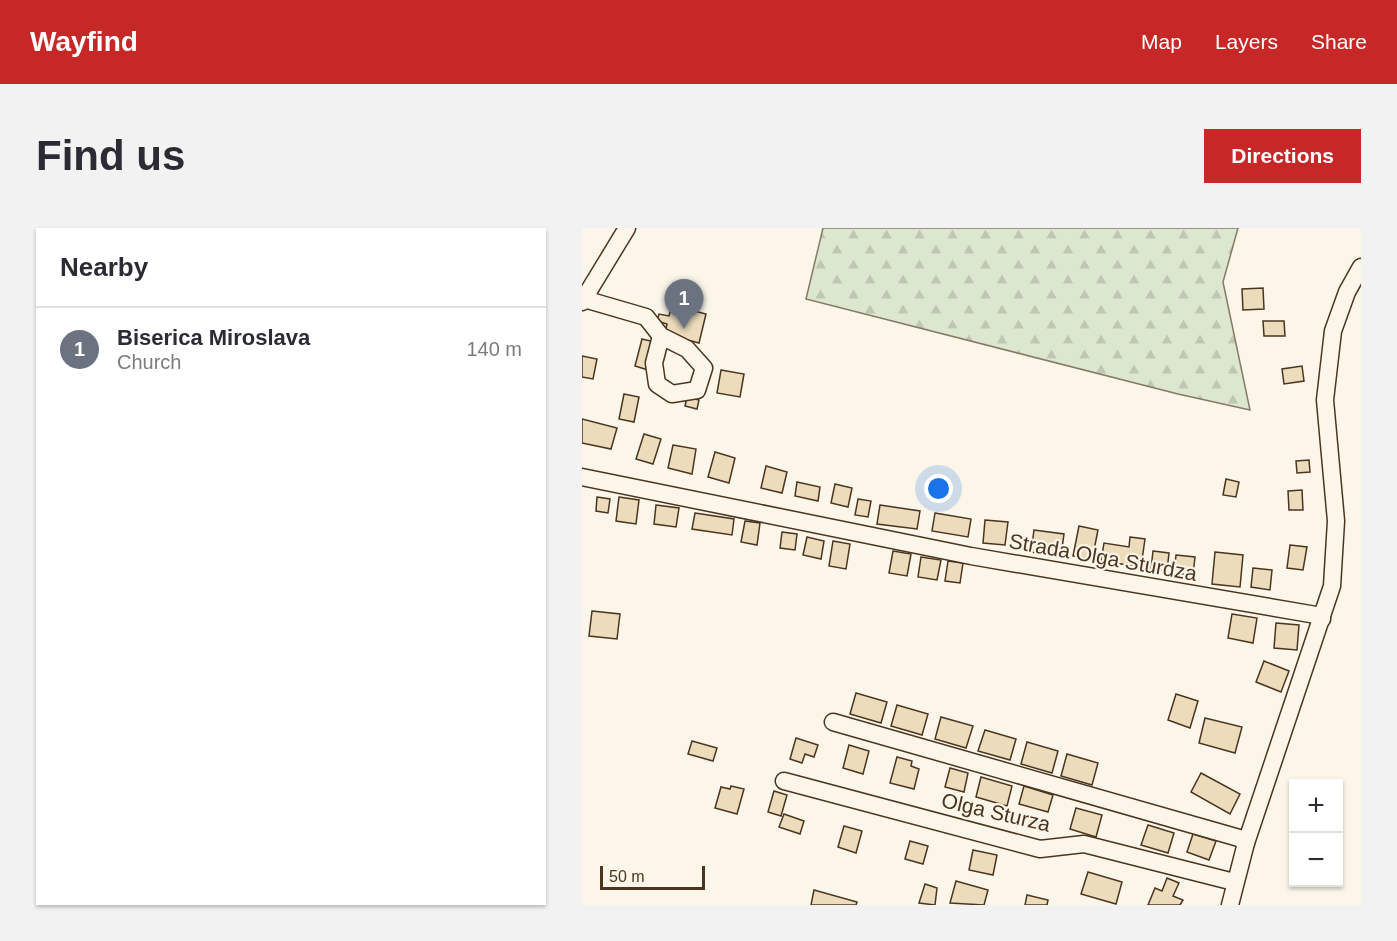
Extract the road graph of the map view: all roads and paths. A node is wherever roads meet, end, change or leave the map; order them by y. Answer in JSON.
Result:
{"nodes":[{"id":1,"x":627,"y":228,"type":"edge"},
{"id":2,"x":1361,"y":267,"type":"edge"},
{"id":3,"x":583,"y":300,"type":"edge"},
{"id":4,"x":661,"y":336,"type":"dead end"},
{"id":5,"x":582,"y":477,"type":"edge"},
{"id":6,"x":1322,"y":620,"type":"junction"},
{"id":7,"x":833,"y":722,"type":"dead end"},
{"id":8,"x":784,"y":781,"type":"dead end"},
{"id":9,"x":1246,"y":843,"type":"junction"},
{"id":10,"x":1234,"y":882,"type":"junction"},
{"id":11,"x":1230,"y":905,"type":"edge"}],
"edges":[{"from":1,"to":3,"type":"street"},
{"from":2,"to":6,"type":"street"},
{"from":3,"to":4,"type":"street"},
{"from":5,"to":6,"type":"street","name":"Strada Olga Sturdza"},
{"from":6,"to":9,"type":"street"},
{"from":7,"to":9,"type":"street"},
{"from":8,"to":10,"type":"street","name":"Olga Sturza"},
{"from":9,"to":10,"type":"street"},
{"from":10,"to":11,"type":"street"}]}
